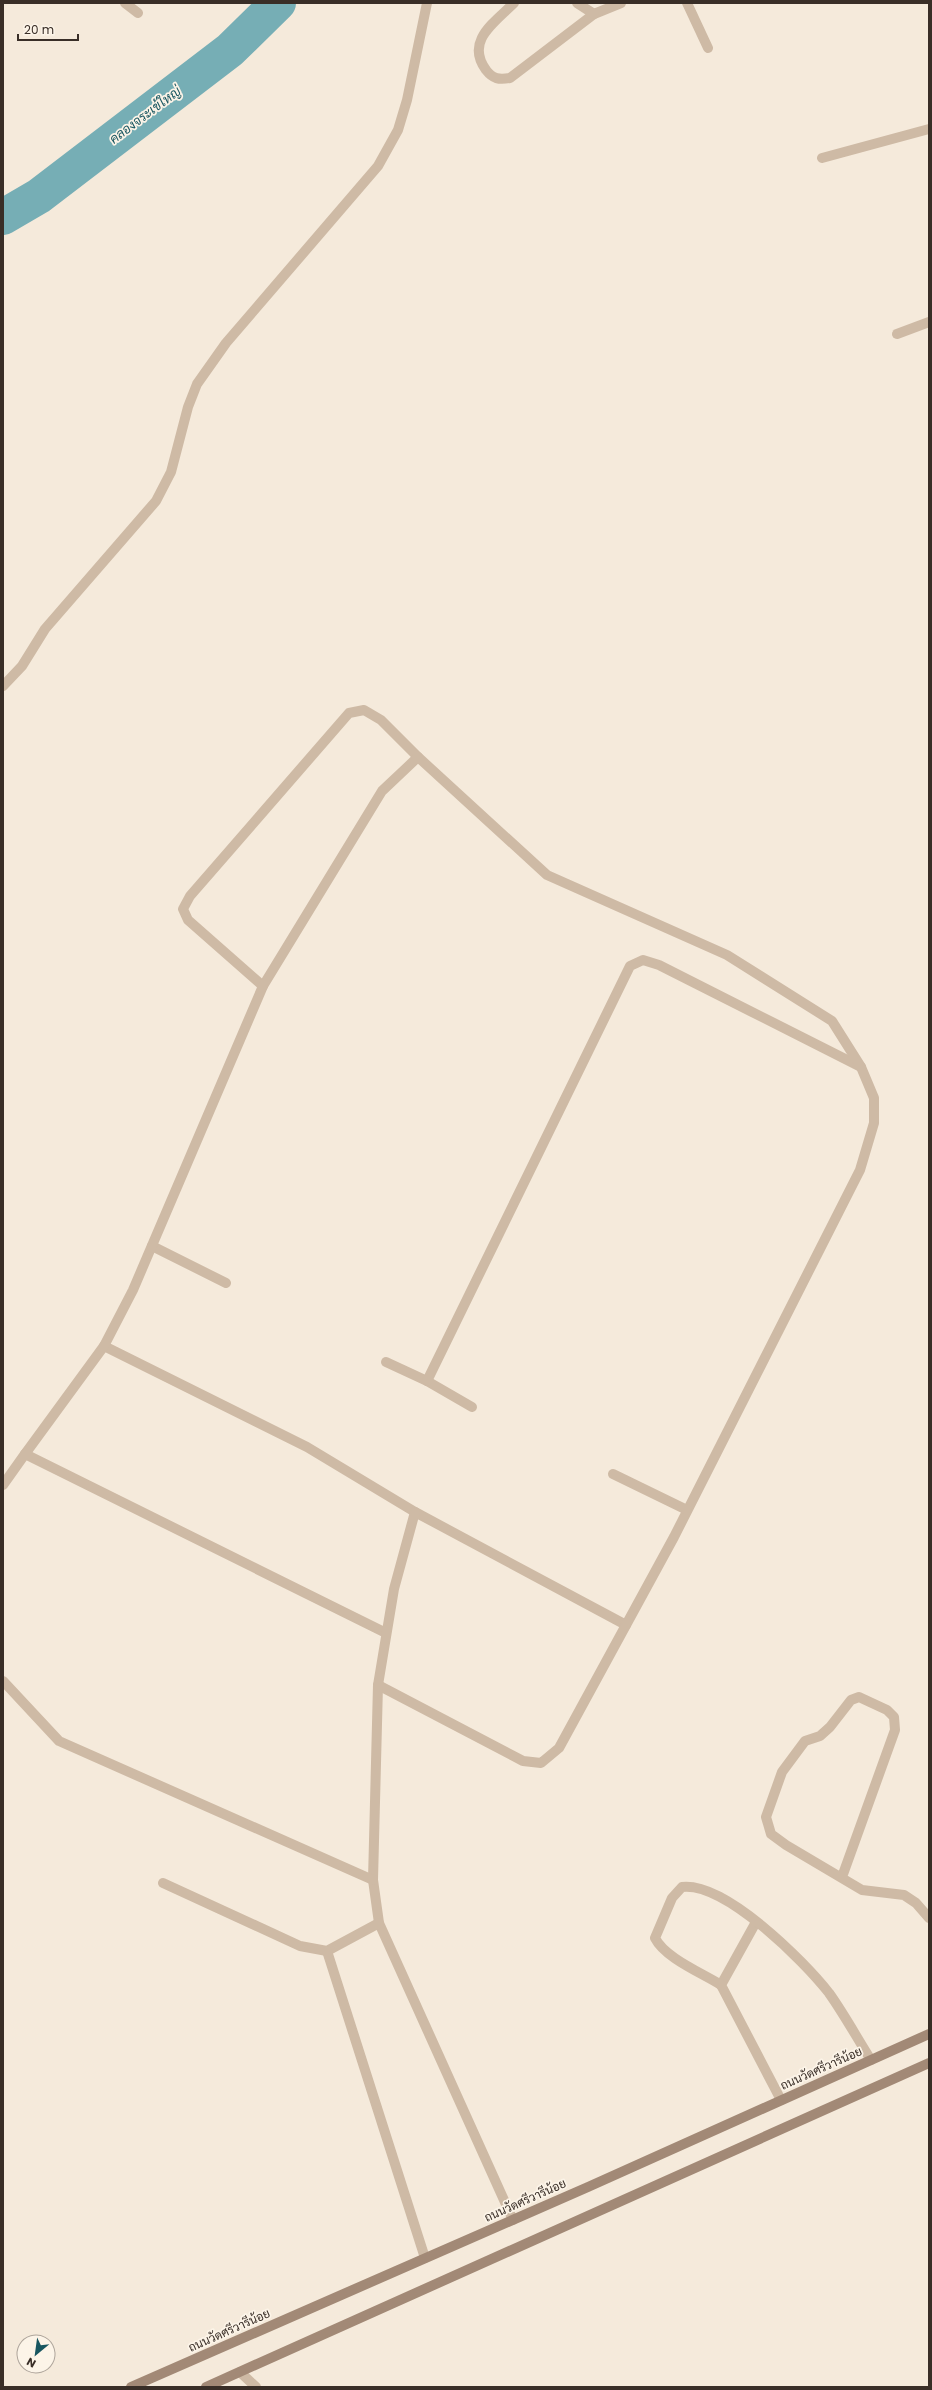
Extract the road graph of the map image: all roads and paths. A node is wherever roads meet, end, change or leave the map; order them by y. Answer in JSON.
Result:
{"nodes":[{"id":1,"x":125,"y":3,"type":"edge"},
{"id":2,"x":427,"y":3,"type":"edge"},
{"id":3,"x":514,"y":3,"type":"edge"},
{"id":4,"x":577,"y":3,"type":"edge"},
{"id":5,"x":621,"y":3,"type":"edge"},
{"id":6,"x":687,"y":3,"type":"edge"},
{"id":7,"x":138,"y":13,"type":"dead end"},
{"id":8,"x":594,"y":14,"type":"junction"},
{"id":9,"x":708,"y":48,"type":"dead end"},
{"id":10,"x":929,"y":129,"type":"edge"},
{"id":11,"x":822,"y":158,"type":"dead end"},
{"id":12,"x":929,"y":322,"type":"edge"},
{"id":13,"x":897,"y":334,"type":"dead end"},
{"id":14,"x":3,"y":686,"type":"edge"},
{"id":15,"x":418,"y":756,"type":"junction"},
{"id":16,"x":263,"y":986,"type":"junction"},
{"id":17,"x":861,"y":1067,"type":"junction"},
{"id":18,"x":152,"y":1246,"type":"junction"},
{"id":19,"x":226,"y":1283,"type":"dead end"},
{"id":20,"x":104,"y":1346,"type":"junction"},
{"id":21,"x":386,"y":1362,"type":"dead end"},
{"id":22,"x":427,"y":1381,"type":"junction"},
{"id":23,"x":472,"y":1407,"type":"dead end"},
{"id":24,"x":25,"y":1454,"type":"junction"},
{"id":25,"x":614,"y":1474,"type":"dead end"},
{"id":26,"x":3,"y":1485,"type":"edge"},
{"id":27,"x":688,"y":1510,"type":"junction"},
{"id":28,"x":415,"y":1512,"type":"junction"},
{"id":29,"x":626,"y":1625,"type":"junction"},
{"id":30,"x":386,"y":1633,"type":"junction"},
{"id":31,"x":3,"y":1681,"type":"edge"},
{"id":32,"x":378,"y":1685,"type":"junction"},
{"id":33,"x":842,"y":1877,"type":"junction"},
{"id":34,"x":373,"y":1880,"type":"junction"},
{"id":35,"x":163,"y":1883,"type":"dead end"},
{"id":36,"x":929,"y":1918,"type":"edge"},
{"id":37,"x":756,"y":1922,"type":"junction"},
{"id":38,"x":379,"y":1923,"type":"junction"},
{"id":39,"x":326,"y":1951,"type":"junction"},
{"id":40,"x":721,"y":1985,"type":"junction"},
{"id":41,"x":929,"y":2034,"type":"edge"},
{"id":42,"x":871,"y":2060,"type":"junction"},
{"id":43,"x":929,"y":2063,"type":"edge"},
{"id":44,"x":781,"y":2100,"type":"junction"},
{"id":45,"x":513,"y":2220,"type":"junction"},
{"id":46,"x":425,"y":2258,"type":"junction"},
{"id":47,"x":240,"y":2372,"type":"junction"},
{"id":48,"x":131,"y":2387,"type":"edge"},
{"id":49,"x":206,"y":2387,"type":"edge"},
{"id":50,"x":256,"y":2387,"type":"edge"}],
"edges":[{"from":1,"to":7,"type":"street"},
{"from":2,"to":14,"type":"street"},
{"from":3,"to":8,"type":"street"},
{"from":4,"to":8,"type":"street"},
{"from":5,"to":8,"type":"street"},
{"from":6,"to":9,"type":"street"},
{"from":10,"to":11,"type":"street"},
{"from":12,"to":13,"type":"street"},
{"from":15,"to":16,"type":"street"},
{"from":15,"to":16,"type":"street"},
{"from":15,"to":17,"type":"street"},
{"from":16,"to":18,"type":"street"},
{"from":17,"to":22,"type":"street"},
{"from":17,"to":27,"type":"street"},
{"from":18,"to":19,"type":"street"},
{"from":18,"to":20,"type":"street"},
{"from":20,"to":24,"type":"street"},
{"from":20,"to":28,"type":"street"},
{"from":21,"to":22,"type":"street"},
{"from":22,"to":23,"type":"street"},
{"from":24,"to":26,"type":"street"},
{"from":24,"to":30,"type":"street"},
{"from":25,"to":27,"type":"street"},
{"from":27,"to":29,"type":"street"},
{"from":28,"to":29,"type":"street"},
{"from":28,"to":30,"type":"street"},
{"from":29,"to":32,"type":"street"},
{"from":30,"to":32,"type":"street"},
{"from":31,"to":34,"type":"street"},
{"from":32,"to":34,"type":"street"},
{"from":33,"to":33,"type":"street"},
{"from":33,"to":36,"type":"street"},
{"from":34,"to":38,"type":"street"},
{"from":35,"to":39,"type":"street"},
{"from":37,"to":40,"type":"street"},
{"from":37,"to":40,"type":"street"},
{"from":37,"to":42,"type":"street"},
{"from":38,"to":39,"type":"street"},
{"from":38,"to":45,"type":"street"},
{"from":39,"to":46,"type":"street"},
{"from":40,"to":44,"type":"street"},
{"from":41,"to":42,"type":"main road","name":"ถนนวัดศรีวารีน้อย"},
{"from":42,"to":44,"type":"main road","name":"ถนนวัดศรีวารีน้อย"},
{"from":43,"to":47,"type":"main road"},
{"from":44,"to":45,"type":"main road","name":"ถนนวัดศรีวารีน้อย"},
{"from":45,"to":46,"type":"main road","name":"ถนนวัดศรีวารีน้อย"},
{"from":46,"to":48,"type":"main road","name":"ถนนวัดศรีวารีน้อย"},
{"from":47,"to":49,"type":"main road"},
{"from":47,"to":50,"type":"street"}]}
